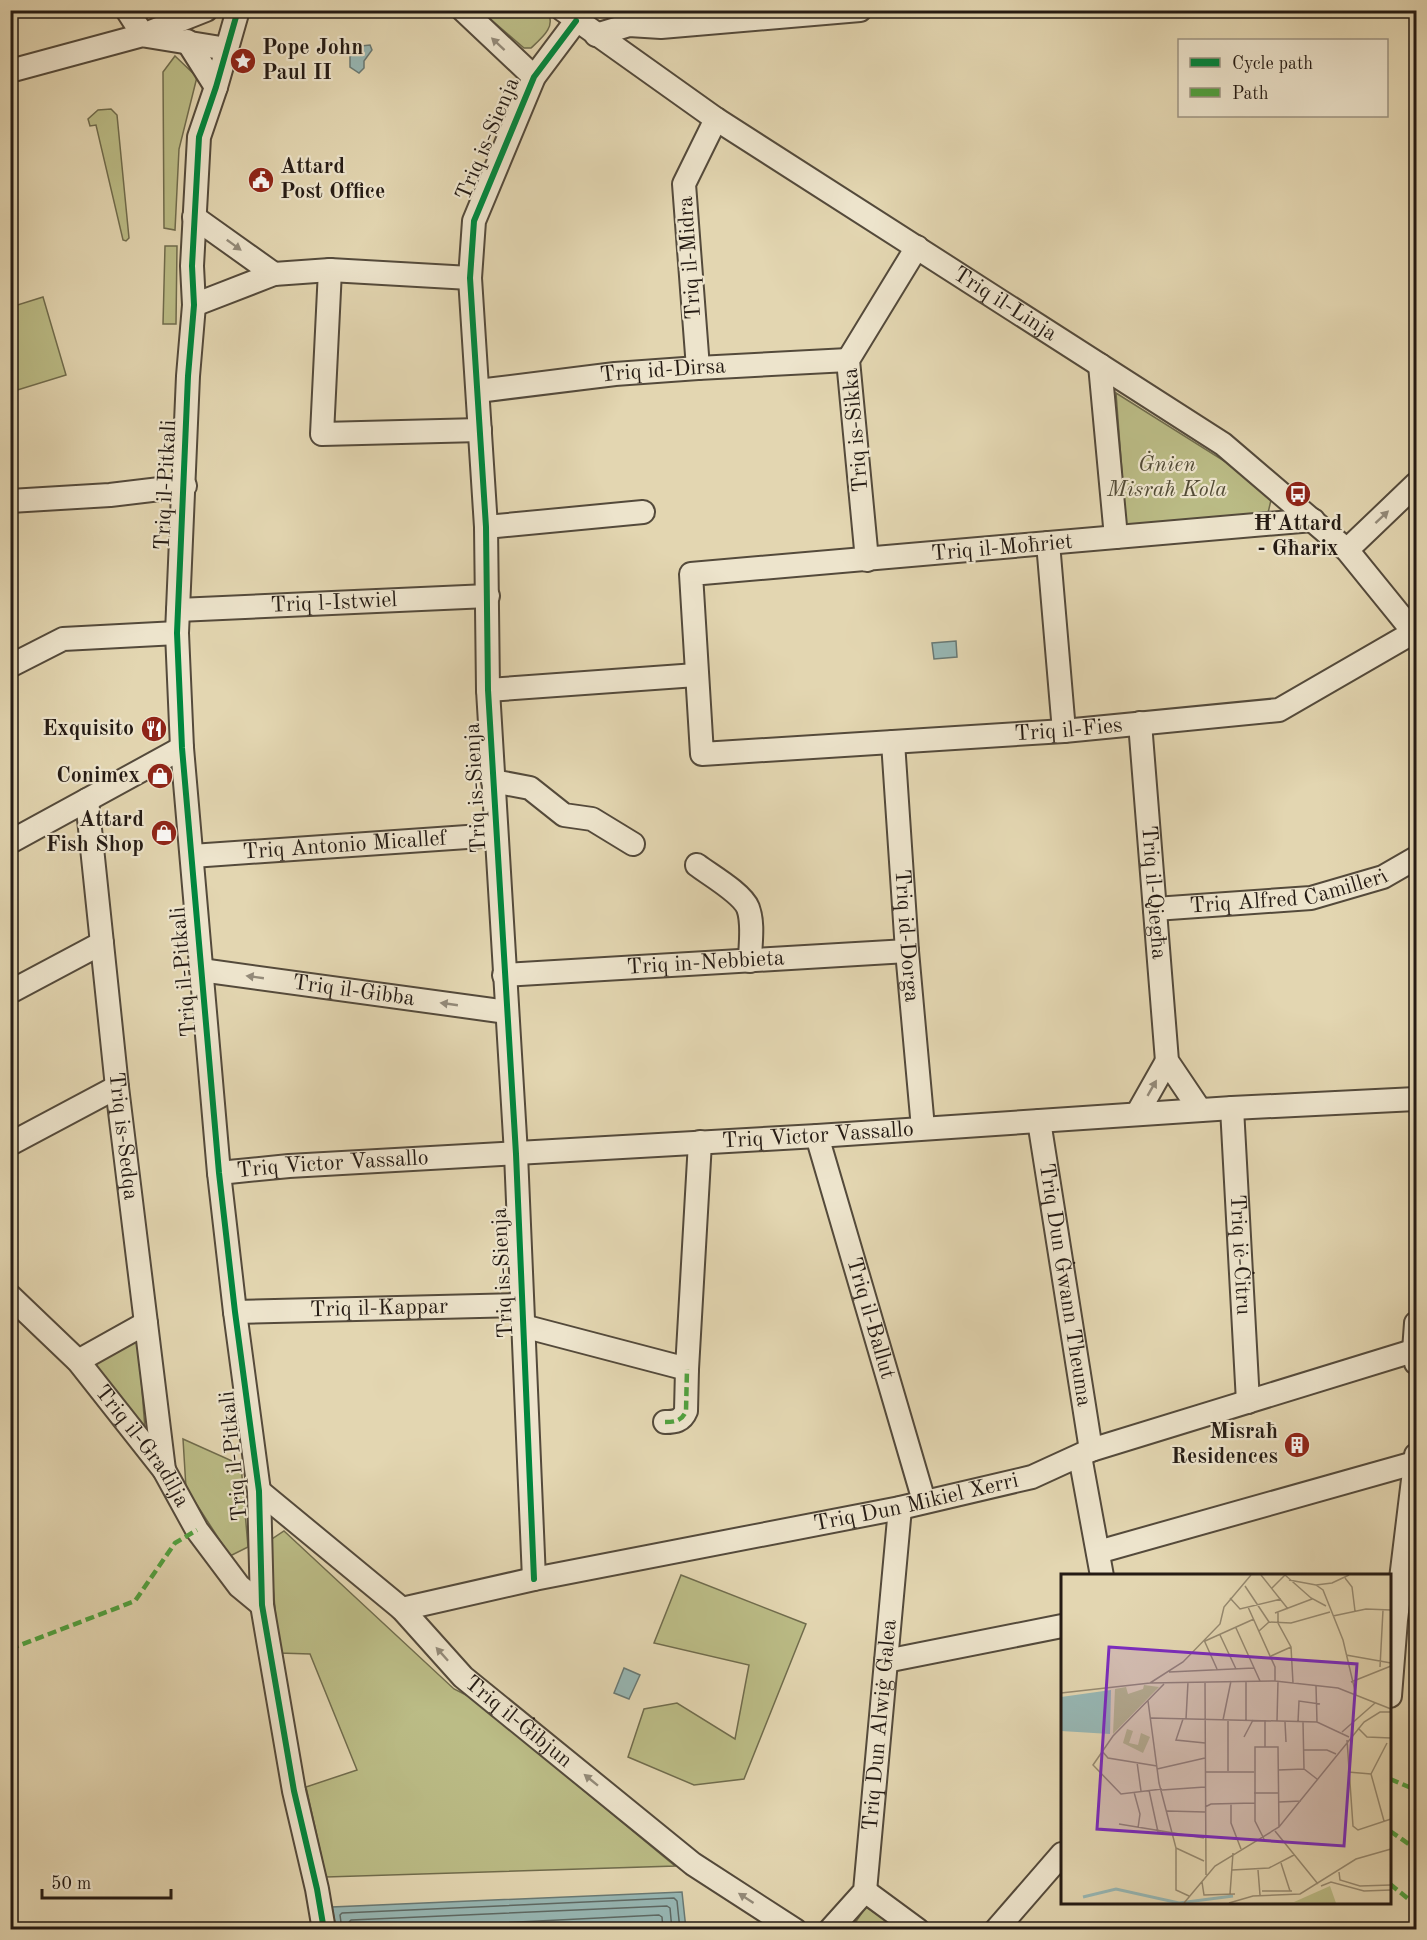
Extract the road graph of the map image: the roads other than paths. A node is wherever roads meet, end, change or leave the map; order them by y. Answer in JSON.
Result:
{"nodes":[{"id":1,"x":127,"y":10,"type":"edge"},
{"id":2,"x":463,"y":10,"type":"edge"},
{"id":3,"x":850,"y":11,"type":"edge"},
{"id":4,"x":201,"y":13,"type":"edge"},
{"id":5,"x":570,"y":16,"type":"edge"},
{"id":6,"x":661,"y":27,"type":"junction"},
{"id":7,"x":232,"y":30,"type":"edge"},
{"id":8,"x":143,"y":35,"type":"junction"},
{"id":9,"x":596,"y":35,"type":"junction"},
{"id":10,"x":187,"y":41,"type":"junction"},
{"id":11,"x":622,"y":52,"type":"junction"},
{"id":12,"x":10,"y":71,"type":"edge"},
{"id":13,"x":534,"y":77,"type":"junction"},
{"id":14,"x":216,"y":87,"type":"junction"},
{"id":15,"x":716,"y":118,"type":"junction"},
{"id":16,"x":194,"y":216,"type":"junction"},
{"id":17,"x":917,"y":247,"type":"junction"},
{"id":18,"x":330,"y":270,"type":"junction"},
{"id":19,"x":274,"y":274,"type":"junction"},
{"id":20,"x":470,"y":278,"type":"junction"},
{"id":21,"x":194,"y":305,"type":"junction"},
{"id":22,"x":848,"y":360,"type":"junction"},
{"id":23,"x":1100,"y":365,"type":"junction"},
{"id":24,"x":698,"y":368,"type":"junction"},
{"id":25,"x":478,"y":391,"type":"junction"},
{"id":26,"x":480,"y":430,"type":"junction"},
{"id":27,"x":1416,"y":484,"type":"edge"},
{"id":28,"x":184,"y":486,"type":"junction"},
{"id":29,"x":10,"y":501,"type":"edge"},
{"id":30,"x":644,"y":512,"type":"dead end"},
{"id":31,"x":1313,"y":520,"type":"junction"},
{"id":32,"x":486,"y":527,"type":"junction"},
{"id":33,"x":1116,"y":537,"type":"junction"},
{"id":34,"x":1048,"y":543,"type":"junction"},
{"id":35,"x":1347,"y":550,"type":"junction"},
{"id":36,"x":867,"y":560,"type":"junction"},
{"id":37,"x":488,"y":597,"type":"junction"},
{"id":38,"x":178,"y":610,"type":"junction"},
{"id":39,"x":177,"y":633,"type":"junction"},
{"id":40,"x":1415,"y":633,"type":"edge"},
{"id":41,"x":10,"y":666,"type":"edge"},
{"id":42,"x":696,"y":675,"type":"junction"},
{"id":43,"x":488,"y":690,"type":"junction"},
{"id":44,"x":1140,"y":723,"type":"junction"},
{"id":45,"x":1064,"y":731,"type":"junction"},
{"id":46,"x":893,"y":742,"type":"junction"},
{"id":47,"x":182,"y":748,"type":"junction"},
{"id":48,"x":493,"y":781,"type":"junction"},
{"id":49,"x":87,"y":800,"type":"junction"},
{"id":50,"x":496,"y":834,"type":"junction"},
{"id":51,"x":10,"y":842,"type":"edge"},
{"id":52,"x":633,"y":844,"type":"dead end"},
{"id":53,"x":192,"y":856,"type":"junction"},
{"id":54,"x":1416,"y":858,"type":"edge"},
{"id":55,"x":697,"y":865,"type":"dead end"},
{"id":56,"x":1155,"y":909,"type":"junction"},
{"id":57,"x":102,"y":943,"type":"junction"},
{"id":58,"x":907,"y":951,"type":"junction"},
{"id":59,"x":750,"y":961,"type":"junction"},
{"id":60,"x":201,"y":970,"type":"junction"},
{"id":61,"x":504,"y":975,"type":"junction"},
{"id":62,"x":10,"y":992,"type":"edge"},
{"id":63,"x":507,"y":1012,"type":"junction"},
{"id":64,"x":1167,"y":1061,"type":"junction"},
{"id":65,"x":117,"y":1088,"type":"junction"},
{"id":66,"x":1416,"y":1099,"type":"edge"},
{"id":67,"x":1232,"y":1108,"type":"junction"},
{"id":68,"x":1200,"y":1110,"type":"junction"},
{"id":69,"x":1137,"y":1114,"type":"junction"},
{"id":70,"x":1039,"y":1121,"type":"junction"},
{"id":71,"x":923,"y":1128,"type":"junction"},
{"id":72,"x":817,"y":1136,"type":"junction"},
{"id":73,"x":700,"y":1142,"type":"junction"},
{"id":74,"x":10,"y":1144,"type":"edge"},
{"id":75,"x":516,"y":1154,"type":"junction"},
{"id":76,"x":219,"y":1173,"type":"junction"},
{"id":77,"x":10,"y":1296,"type":"edge"},
{"id":78,"x":235,"y":1312,"type":"junction"},
{"id":79,"x":523,"y":1315,"type":"junction"},
{"id":80,"x":146,"y":1323,"type":"junction"},
{"id":81,"x":1416,"y":1323,"type":"edge"},
{"id":82,"x":1416,"y":1356,"type":"edge"},
{"id":83,"x":78,"y":1362,"type":"junction"},
{"id":84,"x":687,"y":1369,"type":"junction"},
{"id":85,"x":1248,"y":1402,"type":"junction"},
{"id":86,"x":665,"y":1422,"type":"dead end"},
{"id":87,"x":1086,"y":1453,"type":"junction"},
{"id":88,"x":1415,"y":1459,"type":"edge"},
{"id":89,"x":164,"y":1470,"type":"junction"},
{"id":90,"x":260,"y":1491,"type":"junction"},
{"id":91,"x":924,"y":1502,"type":"junction"},
{"id":92,"x":900,"y":1508,"type":"junction"},
{"id":93,"x":1098,"y":1552,"type":"junction"},
{"id":94,"x":1102,"y":1574,"type":"edge"},
{"id":95,"x":534,"y":1579,"type":"junction"},
{"id":96,"x":262,"y":1605,"type":"junction"},
{"id":97,"x":402,"y":1609,"type":"junction"},
{"id":98,"x":1393,"y":1620,"type":"edge"},
{"id":99,"x":1061,"y":1626,"type":"edge"},
{"id":100,"x":1391,"y":1658,"type":"edge"},
{"id":101,"x":886,"y":1661,"type":"junction"},
{"id":102,"x":1061,"y":1855,"type":"edge"},
{"id":103,"x":865,"y":1891,"type":"junction"},
{"id":104,"x":324,"y":1929,"type":"edge"},
{"id":105,"x":795,"y":1929,"type":"edge"},
{"id":106,"x":831,"y":1929,"type":"edge"},
{"id":107,"x":918,"y":1929,"type":"edge"},
{"id":108,"x":996,"y":1929,"type":"edge"}],
"edges":[{"from":1,"to":8,"type":"street"},
{"from":13,"to":2,"type":"street","one_way":true},
{"from":3,"to":6,"type":"street"},
{"from":4,"to":7,"type":"street"},
{"from":4,"to":8,"type":"street"},
{"from":5,"to":9,"type":"street","name":"Triq il-Linja"},
{"from":5,"to":13,"type":"street","name":"Triq is-Sienja"},
{"from":6,"to":9,"type":"street"},
{"from":6,"to":11,"type":"street"},
{"from":7,"to":10,"type":"street"},
{"from":7,"to":14,"type":"street","name":"Triq il-Pitkali"},
{"from":8,"to":10,"type":"street"},
{"from":8,"to":12,"type":"street"},
{"from":9,"to":11,"type":"street","name":"Triq il-Linja"},
{"from":10,"to":14,"type":"street"},
{"from":11,"to":15,"type":"street","name":"Triq il-Linja"},
{"from":13,"to":20,"type":"street","name":"Triq is-Sienja"},
{"from":14,"to":16,"type":"street","name":"Triq il-Pitkali"},
{"from":15,"to":17,"type":"street","name":"Triq il-Linja"},
{"from":15,"to":24,"type":"street","name":"Triq il-Midra"},
{"from":16,"to":19,"type":"street","one_way":true},
{"from":16,"to":21,"type":"street","name":"Triq il-Pitkali"},
{"from":17,"to":22,"type":"street","name":"Triq is-Sikka"},
{"from":17,"to":23,"type":"street","name":"Triq il-Linja"},
{"from":18,"to":19,"type":"street"},
{"from":18,"to":20,"type":"street"},
{"from":18,"to":26,"type":"street"},
{"from":19,"to":21,"type":"street"},
{"from":20,"to":25,"type":"street","name":"Triq is-Sienja"},
{"from":21,"to":28,"type":"street","name":"Triq il-Pitkali"},
{"from":22,"to":24,"type":"street","name":"Triq id-Dirsa"},
{"from":22,"to":36,"type":"street","name":"Triq is-Sikka"},
{"from":23,"to":31,"type":"street","name":"Triq il-Linja"},
{"from":23,"to":33,"type":"street"},
{"from":24,"to":25,"type":"street","name":"Triq id-Dirsa"},
{"from":25,"to":26,"type":"street","name":"Triq is-Sienja"},
{"from":26,"to":32,"type":"street","name":"Triq is-Sienja"},
{"from":35,"to":27,"type":"street","one_way":true},
{"from":28,"to":29,"type":"street"},
{"from":28,"to":38,"type":"street","name":"Triq il-Pitkali"},
{"from":30,"to":32,"type":"street"},
{"from":31,"to":33,"type":"street","name":"Triq il-Moħriet"},
{"from":31,"to":35,"type":"street","name":"Triq il-Linja"},
{"from":32,"to":37,"type":"street","name":"Triq is-Sienja"},
{"from":33,"to":34,"type":"street","name":"Triq il-Moħriet"},
{"from":34,"to":36,"type":"street","name":"Triq il-Moħriet"},
{"from":34,"to":45,"type":"street"},
{"from":35,"to":40,"type":"street","name":"Triq il-Linja"},
{"from":36,"to":42,"type":"street","name":"Triq il-Moħriet"},
{"from":37,"to":38,"type":"street","name":"Triq l-Istwiel"},
{"from":37,"to":43,"type":"street","name":"Triq is-Sienja"},
{"from":38,"to":39,"type":"street","name":"Triq il-Pitkali"},
{"from":39,"to":41,"type":"street"},
{"from":39,"to":47,"type":"street","name":"Triq il-Pitkali"},
{"from":40,"to":44,"type":"street","name":"Triq il-Fies"},
{"from":42,"to":43,"type":"street"},
{"from":42,"to":46,"type":"street","name":"Triq il-Fies"},
{"from":43,"to":48,"type":"street","name":"Triq is-Sienja"},
{"from":44,"to":45,"type":"street","name":"Triq il-Fies"},
{"from":44,"to":56,"type":"street","name":"Triq il-Qiegħa"},
{"from":45,"to":46,"type":"street","name":"Triq il-Fies"},
{"from":46,"to":58,"type":"street","name":"Triq id-Dorga"},
{"from":47,"to":49,"type":"street"},
{"from":47,"to":53,"type":"street","name":"Triq il-Pitkali"},
{"from":48,"to":50,"type":"street","name":"Triq is-Sienja"},
{"from":48,"to":52,"type":"street"},
{"from":49,"to":51,"type":"street"},
{"from":49,"to":57,"type":"street","name":"Triq is-Sedqa"},
{"from":50,"to":53,"type":"street","name":"Triq Antonio Micallef"},
{"from":50,"to":61,"type":"street","name":"Triq is-Sienja"},
{"from":53,"to":60,"type":"street","name":"Triq il-Pitkali"},
{"from":54,"to":56,"type":"street","name":"Triq Alfred Camilleri"},
{"from":55,"to":59,"type":"street"},
{"from":56,"to":64,"type":"street","name":"Triq il-Qiegħa"},
{"from":57,"to":62,"type":"street"},
{"from":57,"to":65,"type":"street","name":"Triq is-Sedqa"},
{"from":58,"to":59,"type":"street","name":"Triq in-Nebbieta"},
{"from":58,"to":71,"type":"street","name":"Triq id-Dorga"},
{"from":59,"to":61,"type":"street","name":"Triq in-Nebbieta"},
{"from":63,"to":60,"type":"street","name":"Triq il-Gibba","one_way":true},
{"from":60,"to":76,"type":"street","name":"Triq il-Pitkali"},
{"from":61,"to":63,"type":"street","name":"Triq is-Sienja"},
{"from":63,"to":75,"type":"street","name":"Triq is-Sienja"},
{"from":64,"to":68,"type":"street","name":"Triq il-Qiegħa"},
{"from":69,"to":64,"type":"street","one_way":true},
{"from":65,"to":74,"type":"street"},
{"from":65,"to":80,"type":"street","name":"Triq is-Sedqa"},
{"from":66,"to":67,"type":"street","name":"Triq Victor Vassallo"},
{"from":67,"to":68,"type":"street","name":"Triq Victor Vassallo"},
{"from":67,"to":85,"type":"street","name":"Triq iċ-Ċitru"},
{"from":68,"to":69,"type":"street","name":"Triq Victor Vassallo"},
{"from":69,"to":70,"type":"street","name":"Triq Victor Vassallo"},
{"from":70,"to":71,"type":"street","name":"Triq Victor Vassallo"},
{"from":70,"to":87,"type":"street","name":"Triq Dun Ġwann Theuma"},
{"from":71,"to":72,"type":"street","name":"Triq Victor Vassallo"},
{"from":72,"to":73,"type":"street","name":"Triq Victor Vassallo"},
{"from":72,"to":91,"type":"street","name":"Triq il-Ballut"},
{"from":73,"to":75,"type":"street","name":"Triq Victor Vassallo"},
{"from":73,"to":84,"type":"street"},
{"from":75,"to":76,"type":"street","name":"Triq Victor Vassallo"},
{"from":75,"to":79,"type":"street","name":"Triq is-Sienja"},
{"from":76,"to":78,"type":"street","name":"Triq il-Pitkali"},
{"from":77,"to":83,"type":"street","name":"Triq il-Gradilja"},
{"from":78,"to":79,"type":"street","name":"Triq il-Kappar"},
{"from":78,"to":90,"type":"street","name":"Triq il-Pitkali"},
{"from":79,"to":84,"type":"street","name":"Triq il-Kappar"},
{"from":79,"to":95,"type":"street","name":"Triq is-Sienja"},
{"from":80,"to":83,"type":"street"},
{"from":80,"to":89,"type":"street","name":"Triq is-Sedqa"},
{"from":81,"to":82,"type":"street"},
{"from":82,"to":85,"type":"street","name":"Triq Dun Mikiel Xerri"},
{"from":83,"to":89,"type":"street","name":"Triq il-Gradilja"},
{"from":84,"to":86,"type":"street"},
{"from":85,"to":87,"type":"street","name":"Triq Dun Mikiel Xerri"},
{"from":87,"to":91,"type":"street","name":"Triq Dun Mikiel Xerri"},
{"from":87,"to":93,"type":"street","name":"Triq Dun Ġwann Theuma"},
{"from":88,"to":93,"type":"street"},
{"from":88,"to":98,"type":"street"},
{"from":89,"to":96,"type":"street","name":"Triq il-Gradilja"},
{"from":90,"to":96,"type":"street","name":"Triq il-Pitkali"},
{"from":90,"to":97,"type":"street","name":"Triq il-Ġibjun"},
{"from":91,"to":92,"type":"street","name":"Triq Dun Mikiel Xerri"},
{"from":92,"to":95,"type":"street","name":"Triq Dun Mikiel Xerri"},
{"from":92,"to":101,"type":"street","name":"Triq Dun Alwiġ Galea"},
{"from":93,"to":94,"type":"street","name":"Triq Dun Ġwann Theuma"},
{"from":95,"to":97,"type":"street","name":"Triq Dun Mikiel Xerri"},
{"from":96,"to":104,"type":"street","name":"Triq il-Pitkali"},
{"from":105,"to":97,"type":"street","name":"Triq il-Ġibjun","one_way":true},
{"from":98,"to":100,"type":"street"},
{"from":99,"to":101,"type":"street"},
{"from":101,"to":103,"type":"street","name":"Triq Dun Alwiġ Galea"},
{"from":102,"to":108,"type":"street"},
{"from":103,"to":106,"type":"street"},
{"from":103,"to":107,"type":"street"}]}
